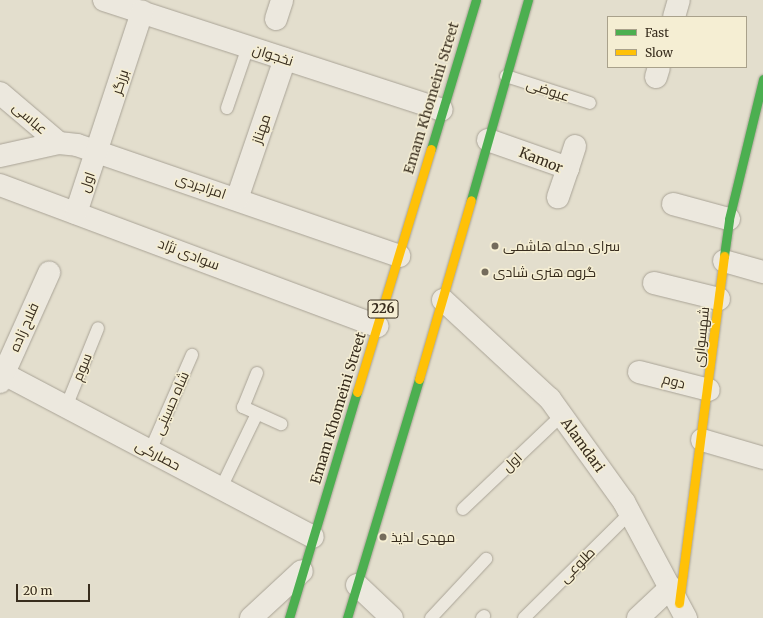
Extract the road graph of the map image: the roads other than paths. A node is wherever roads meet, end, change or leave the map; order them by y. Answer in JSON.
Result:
{"nodes":[{"id":1,"x":104,"y":0,"type":"edge"},
{"id":2,"x":476,"y":0,"type":"edge"},
{"id":3,"x":528,"y":0,"type":"edge"},
{"id":4,"x":679,"y":0,"type":"edge"},
{"id":5,"x":140,"y":8,"type":"edge"},
{"id":6,"x":674,"y":16,"type":"edge"},
{"id":7,"x":248,"y":47,"type":"junction"},
{"id":8,"x":285,"y":59,"type":"junction"},
{"id":9,"x":506,"y":76,"type":"junction"},
{"id":10,"x":763,"y":79,"type":"edge"},
{"id":11,"x":0,"y":93,"type":"edge"},
{"id":12,"x":590,"y":103,"type":"dead end"},
{"id":13,"x":228,"y":108,"type":"dead end"},
{"id":14,"x":442,"y":110,"type":"junction"},
{"id":15,"x":488,"y":140,"type":"junction"},
{"id":16,"x":59,"y":143,"type":"junction"},
{"id":17,"x":575,"y":146,"type":"dead end"},
{"id":18,"x":98,"y":151,"type":"junction"},
{"id":19,"x":0,"y":156,"type":"edge"},
{"id":20,"x":568,"y":168,"type":"junction"},
{"id":21,"x":0,"y":185,"type":"edge"},
{"id":22,"x":558,"y":197,"type":"dead end"},
{"id":23,"x":237,"y":199,"type":"junction"},
{"id":24,"x":673,"y":204,"type":"dead end"},
{"id":25,"x":76,"y":213,"type":"junction"},
{"id":26,"x":729,"y":219,"type":"junction"},
{"id":27,"x":399,"y":256,"type":"junction"},
{"id":28,"x":724,"y":261,"type":"junction"},
{"id":29,"x":763,"y":272,"type":"edge"},
{"id":30,"x":49,"y":273,"type":"dead end"},
{"id":31,"x":654,"y":283,"type":"dead end"},
{"id":32,"x":443,"y":300,"type":"junction"},
{"id":33,"x":719,"y":300,"type":"junction"},
{"id":34,"x":377,"y":326,"type":"junction"},
{"id":35,"x":98,"y":328,"type":"dead end"},
{"id":36,"x":192,"y":355,"type":"dead end"},
{"id":37,"x":639,"y":372,"type":"dead end"},
{"id":38,"x":257,"y":374,"type":"dead end"},
{"id":39,"x":2,"y":378,"type":"edge"},
{"id":40,"x":709,"y":390,"type":"junction"},
{"id":41,"x":66,"y":406,"type":"junction"},
{"id":42,"x":257,"y":414,"type":"junction"},
{"id":43,"x":562,"y":415,"type":"junction"},
{"id":44,"x":282,"y":424,"type":"dead end"},
{"id":45,"x":702,"y":440,"type":"junction"},
{"id":46,"x":150,"y":451,"type":"junction"},
{"id":47,"x":763,"y":458,"type":"edge"},
{"id":48,"x":222,"y":488,"type":"junction"},
{"id":49,"x":463,"y":509,"type":"dead end"},
{"id":50,"x":630,"y":513,"type":"junction"},
{"id":51,"x":313,"y":537,"type":"junction"},
{"id":52,"x":486,"y":560,"type":"dead end"},
{"id":53,"x":302,"y":570,"type":"junction"},
{"id":54,"x":357,"y":585,"type":"junction"},
{"id":55,"x":678,"y":603,"type":"edge"},
{"id":56,"x":251,"y":618,"type":"edge"},
{"id":57,"x":289,"y":618,"type":"edge"},
{"id":58,"x":347,"y":618,"type":"edge"},
{"id":59,"x":392,"y":618,"type":"edge"},
{"id":60,"x":431,"y":618,"type":"edge"},
{"id":61,"x":524,"y":618,"type":"edge"},
{"id":62,"x":638,"y":618,"type":"edge"}],
"edges":[{"from":1,"to":5,"type":"street","name":"نخجوان"},
{"from":2,"to":14,"type":"main road","name":"Emam Khomeini Street","number":"226"},
{"from":3,"to":9,"type":"main road"},
{"from":4,"to":6,"type":"street"},
{"from":5,"to":7,"type":"street","name":"نخجوان"},
{"from":5,"to":18,"type":"street","name":"برزگر"},
{"from":7,"to":8,"type":"street","name":"نخجوان"},
{"from":7,"to":13,"type":"lane"},
{"from":8,"to":14,"type":"street","name":"نخجوان"},
{"from":8,"to":23,"type":"street","name":"مهناز"},
{"from":9,"to":12,"type":"lane","name":"عیوضی"},
{"from":9,"to":15,"type":"main road"},
{"from":10,"to":26,"type":"main road","name":"شهسواری"},
{"from":11,"to":16,"type":"street","name":"عباسی"},
{"from":14,"to":27,"type":"main road","name":"Emam Khomeini Street","number":"226"},
{"from":15,"to":20,"type":"street","name":"Kamor"},
{"from":15,"to":32,"type":"main road"},
{"from":16,"to":18,"type":"street","name":"امزاجردی"},
{"from":16,"to":19,"type":"street","name":"امزاجردی"},
{"from":17,"to":20,"type":"street"},
{"from":18,"to":23,"type":"street","name":"امزاجردی"},
{"from":18,"to":25,"type":"street","name":"اول"},
{"from":20,"to":22,"type":"street","name":"Kamor"},
{"from":21,"to":25,"type":"street","name":"سوادی نژاد"},
{"from":23,"to":27,"type":"street","name":"امزاجردی"},
{"from":24,"to":26,"type":"street"},
{"from":25,"to":34,"type":"street","name":"سوادی نژاد"},
{"from":26,"to":28,"type":"main road","name":"شهسواری"},
{"from":27,"to":34,"type":"main road","name":"Emam Khomeini Street","number":"226"},
{"from":28,"to":29,"type":"street"},
{"from":28,"to":33,"type":"main road","name":"شهسواری"},
{"from":30,"to":39,"type":"street","name":"فلاح زاده"},
{"from":31,"to":33,"type":"street"},
{"from":32,"to":43,"type":"street","name":"Alamdari"},
{"from":32,"to":54,"type":"main road"},
{"from":33,"to":40,"type":"main road","name":"شهسواری"},
{"from":34,"to":51,"type":"main road","name":"Emam Khomeini Street","number":"226"},
{"from":35,"to":41,"type":"lane","name":"سوم"},
{"from":36,"to":46,"type":"lane","name":"شاه حسینی"},
{"from":37,"to":40,"type":"street","name":"دوم"},
{"from":38,"to":42,"type":"lane"},
{"from":39,"to":41,"type":"street","name":"حصارکی"},
{"from":40,"to":45,"type":"main road","name":"شهسواری"},
{"from":41,"to":46,"type":"street","name":"حصارکی"},
{"from":42,"to":44,"type":"lane"},
{"from":42,"to":48,"type":"lane"},
{"from":43,"to":49,"type":"lane","name":"اول"},
{"from":43,"to":50,"type":"street","name":"Alamdari"},
{"from":45,"to":47,"type":"street"},
{"from":45,"to":55,"type":"main road","name":"شهسواری"},
{"from":46,"to":48,"type":"street","name":"حصارکی"},
{"from":48,"to":51,"type":"street","name":"حصارکی"},
{"from":50,"to":55,"type":"street","name":"Alamdari"},
{"from":50,"to":61,"type":"lane","name":"طلوعی"},
{"from":51,"to":53,"type":"main road","name":"Emam Khomeini Street","number":"226"},
{"from":52,"to":60,"type":"lane"},
{"from":53,"to":56,"type":"street"},
{"from":53,"to":57,"type":"main road","name":"Emam Khomeini Street","number":"226"},
{"from":54,"to":58,"type":"main road"},
{"from":54,"to":59,"type":"street"},
{"from":55,"to":62,"type":"street"}]}
